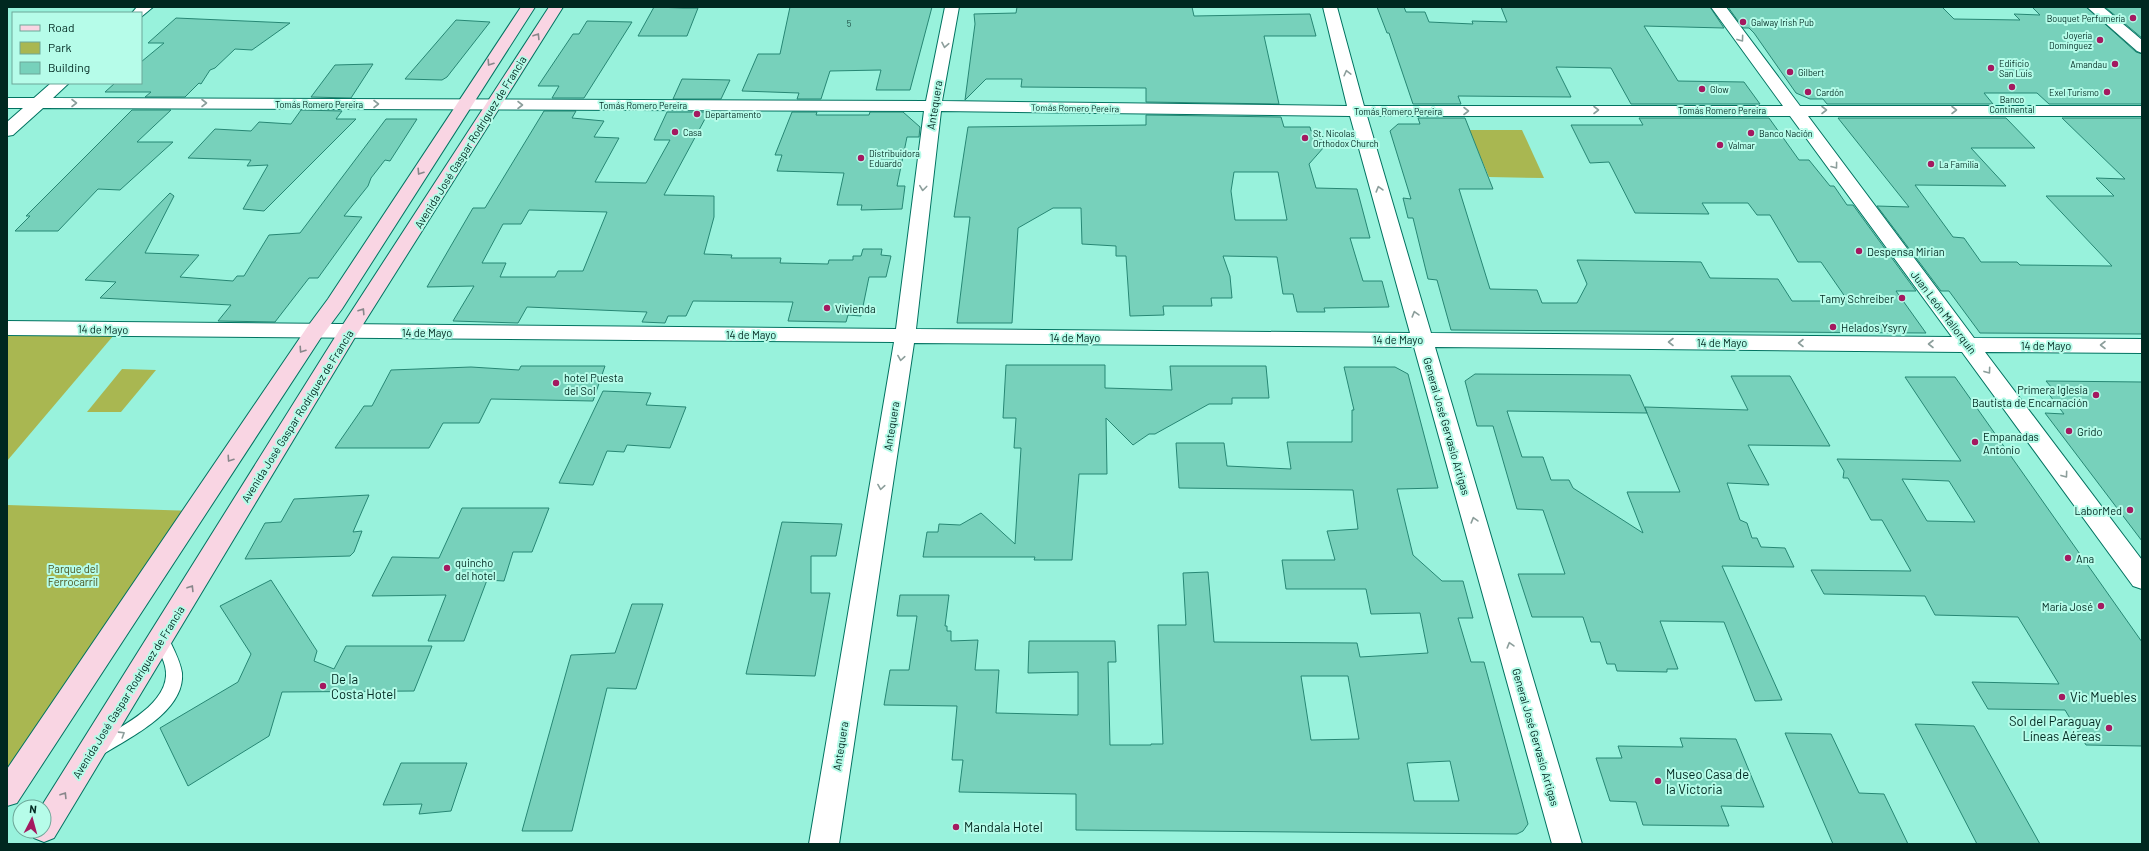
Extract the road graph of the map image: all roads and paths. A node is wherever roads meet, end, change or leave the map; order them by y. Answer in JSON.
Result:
{"nodes":[{"id":1,"x":528,"y":7,"type":"edge"},
{"id":2,"x":556,"y":7,"type":"edge"},
{"id":3,"x":952,"y":7,"type":"edge"},
{"id":4,"x":1330,"y":7,"type":"edge"},
{"id":5,"x":1718,"y":7,"type":"edge"},
{"id":6,"x":2094,"y":7,"type":"edge"},
{"id":7,"x":2142,"y":48,"type":"edge"},
{"id":8,"x":60,"y":84,"type":"edge"},
{"id":9,"x":7,"y":103,"type":"edge"},
{"id":10,"x":38,"y":103,"type":"junction"},
{"id":11,"x":463,"y":104,"type":"junction"},
{"id":12,"x":494,"y":104,"type":"junction"},
{"id":13,"x":933,"y":106,"type":"junction"},
{"id":14,"x":1793,"y":110,"type":"junction"},
{"id":15,"x":1357,"y":111,"type":"junction"},
{"id":16,"x":2142,"y":111,"type":"edge"},
{"id":17,"x":7,"y":131,"type":"edge"},
{"id":18,"x":7,"y":328,"type":"edge"},
{"id":19,"x":315,"y":331,"type":"junction"},
{"id":20,"x":349,"y":331,"type":"junction"},
{"id":21,"x":905,"y":336,"type":"junction"},
{"id":22,"x":1422,"y":340,"type":"junction"},
{"id":23,"x":1968,"y":344,"type":"junction"},
{"id":24,"x":2142,"y":346,"type":"edge"},
{"id":25,"x":2142,"y":579,"type":"edge"},
{"id":26,"x":161,"y":638,"type":"junction"},
{"id":27,"x":89,"y":754,"type":"junction"},
{"id":28,"x":7,"y":793,"type":"edge"},
{"id":29,"x":52,"y":815,"type":"edge"},
{"id":30,"x":824,"y":844,"type":"edge"},
{"id":31,"x":1567,"y":844,"type":"edge"}],
"edges":[{"from":1,"to":11,"type":"main road","one_way":true},
{"from":12,"to":2,"type":"main road","name":"Avenida José Gaspar Rodríguez de Francia","one_way":true},
{"from":3,"to":13,"type":"street","name":"Antequera","one_way":true},
{"from":15,"to":4,"type":"street","name":"General José Gervasio Artigas","one_way":true},
{"from":5,"to":14,"type":"street","name":"Juan León Mallorquín","one_way":true},
{"from":6,"to":7,"type":"street"},
{"from":8,"to":10,"type":"street"},
{"from":9,"to":10,"type":"street","name":"Tomás Romero Pereira"},
{"from":10,"to":11,"type":"street","name":"Tomás Romero Pereira","one_way":true},
{"from":10,"to":17,"type":"street"},
{"from":11,"to":12,"type":"street","name":"Tomás Romero Pereira"},
{"from":11,"to":19,"type":"main road","one_way":true},
{"from":12,"to":13,"type":"street","name":"Tomás Romero Pereira","one_way":true},
{"from":20,"to":12,"type":"main road","name":"Avenida José Gaspar Rodríguez de Francia","one_way":true},
{"from":13,"to":15,"type":"street","name":"Tomás Romero Pereira"},
{"from":13,"to":21,"type":"street","name":"Antequera","one_way":true},
{"from":15,"to":14,"type":"street","name":"Tomás Romero Pereira","one_way":true},
{"from":14,"to":16,"type":"street","name":"Tomás Romero Pereira","one_way":true},
{"from":14,"to":23,"type":"street","name":"Juan León Mallorquín","one_way":true},
{"from":22,"to":15,"type":"street","name":"General José Gervasio Artigas","one_way":true},
{"from":18,"to":19,"type":"street","name":"14 de Mayo"},
{"from":19,"to":20,"type":"street","name":"14 de Mayo"},
{"from":19,"to":28,"type":"main road","one_way":true},
{"from":20,"to":21,"type":"street","name":"14 de Mayo"},
{"from":26,"to":20,"type":"main road","name":"Avenida José Gaspar Rodríguez de Francia","one_way":true},
{"from":21,"to":22,"type":"street","name":"14 de Mayo"},
{"from":21,"to":30,"type":"street","name":"Antequera","one_way":true},
{"from":23,"to":22,"type":"street","name":"14 de Mayo","one_way":true},
{"from":31,"to":22,"type":"street","name":"General José Gervasio Artigas","one_way":true},
{"from":24,"to":23,"type":"street","name":"14 de Mayo","one_way":true},
{"from":23,"to":25,"type":"street","name":"Juan León Mallorquín","one_way":true},
{"from":26,"to":27,"type":"main road","name":"Avenida José Gaspar Rodríguez de Francia"},
{"from":27,"to":26,"type":"lane","one_way":true},
{"from":29,"to":27,"type":"main road","name":"Avenida José Gaspar Rodríguez de Francia","one_way":true}]}
